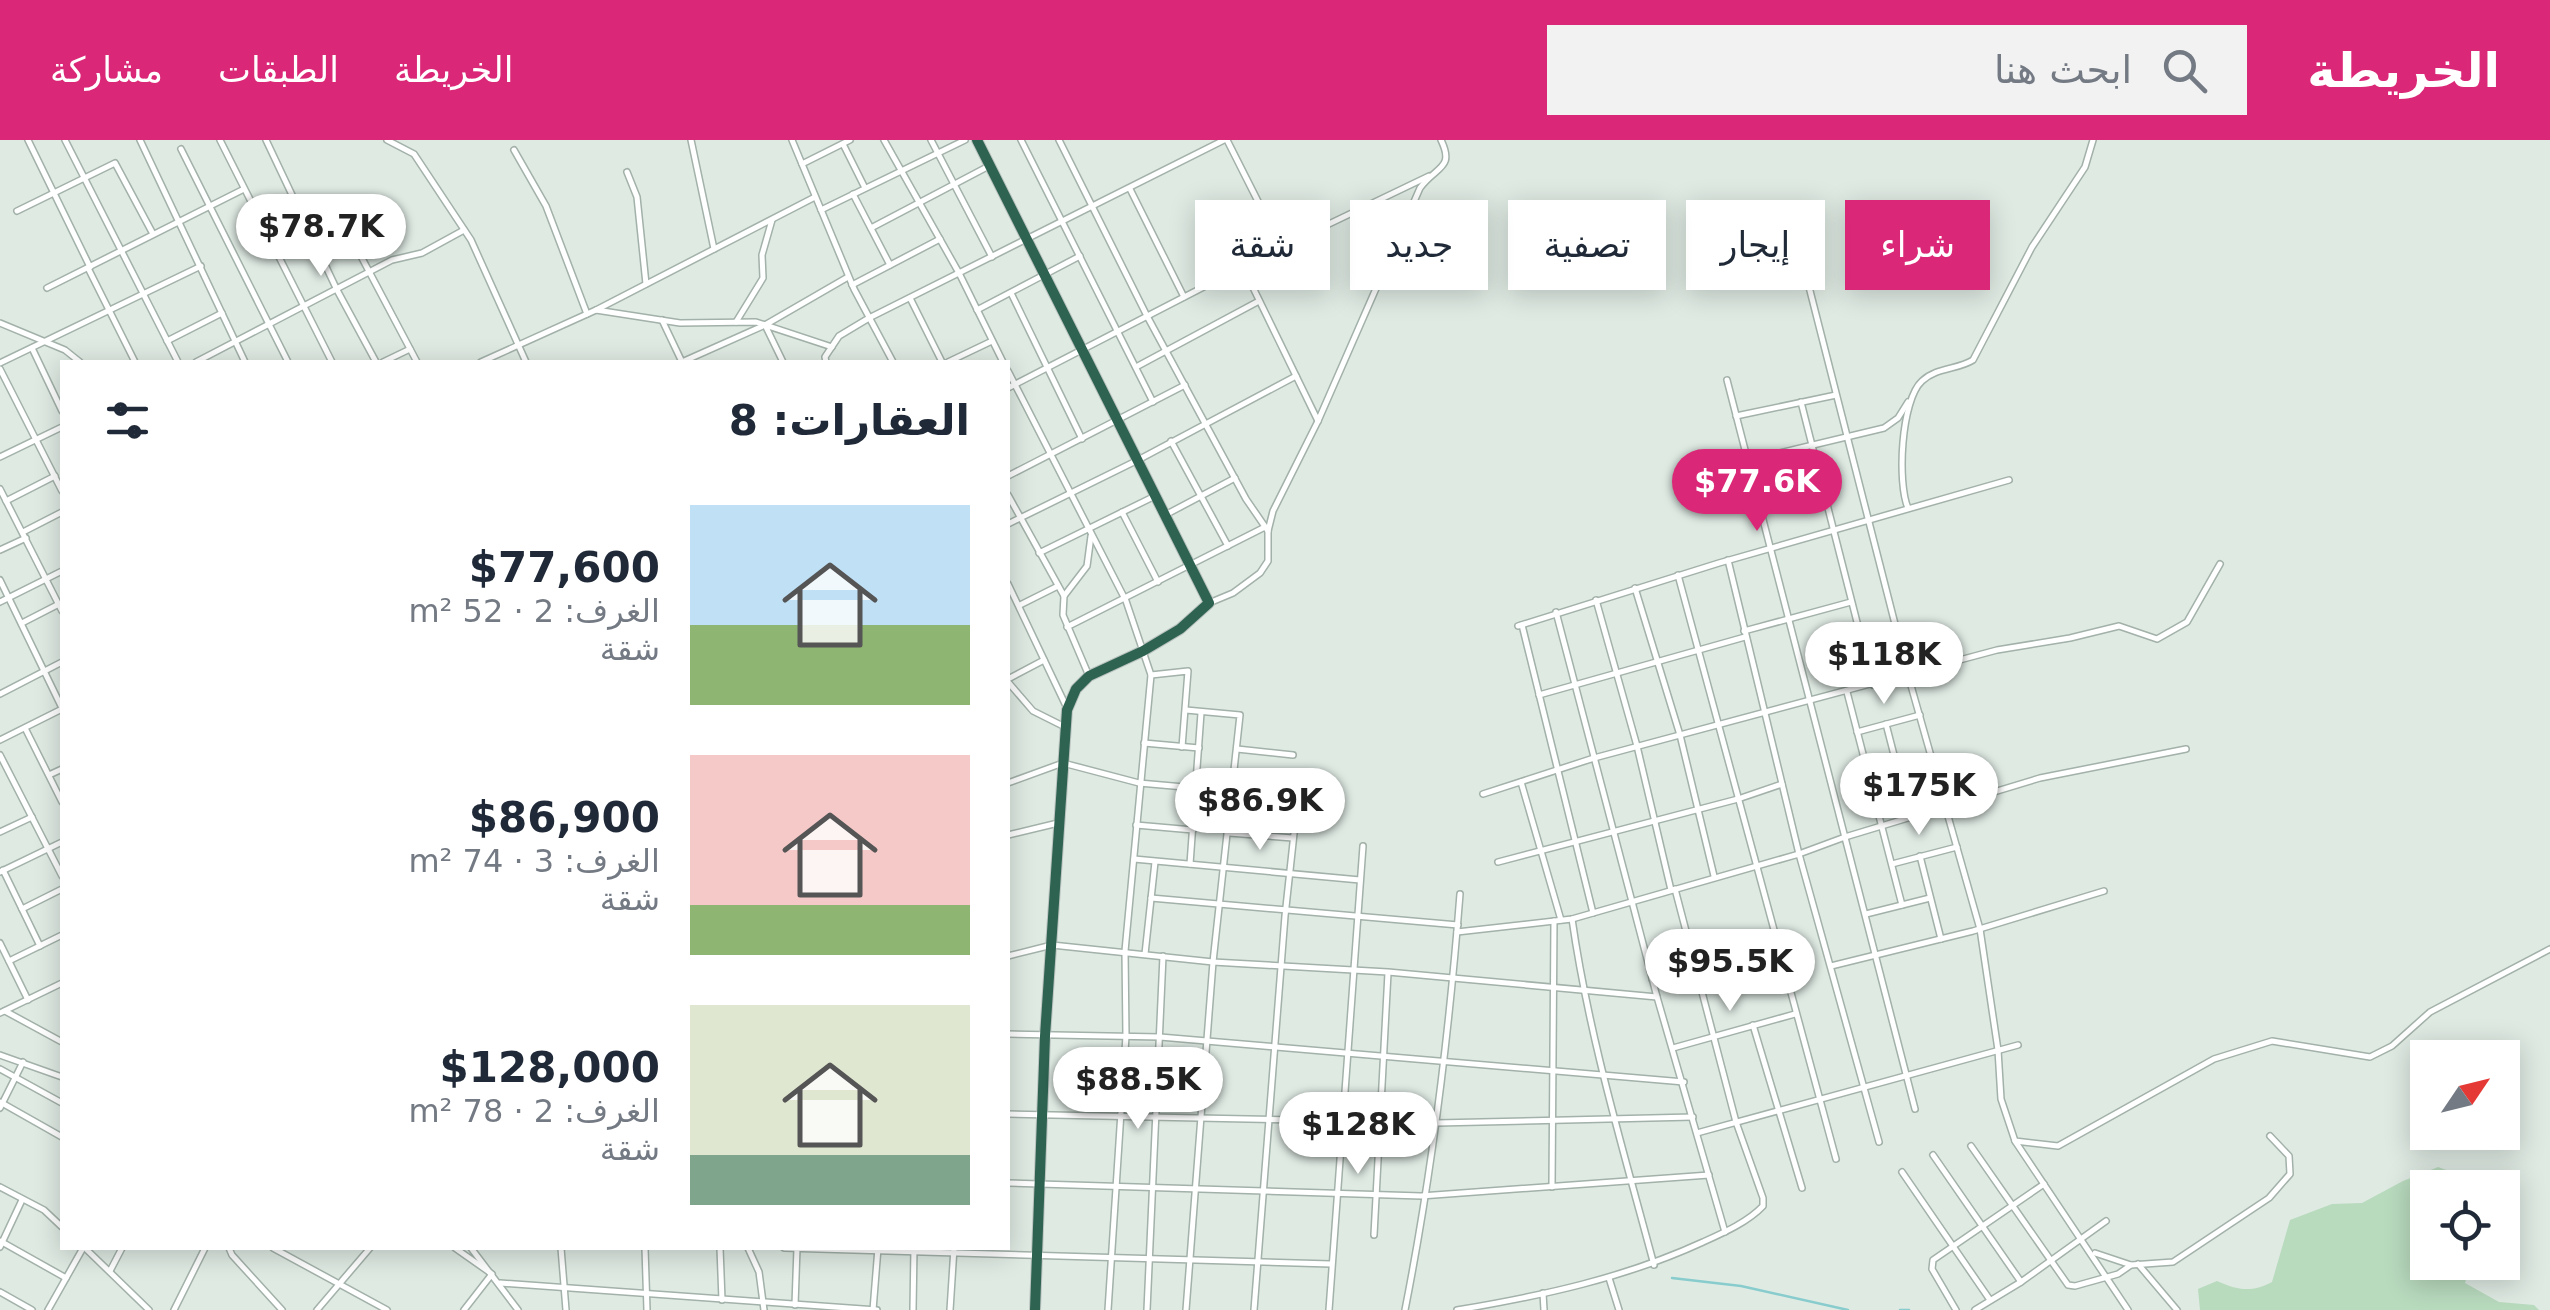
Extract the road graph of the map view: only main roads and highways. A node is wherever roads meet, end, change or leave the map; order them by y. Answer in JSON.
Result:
{"nodes":[{"id":1,"x":977,"y":140,"type":"edge"},
{"id":2,"x":1035,"y":1310,"type":"edge"}],
"edges":[{"from":1,"to":2,"type":"highway"}]}
